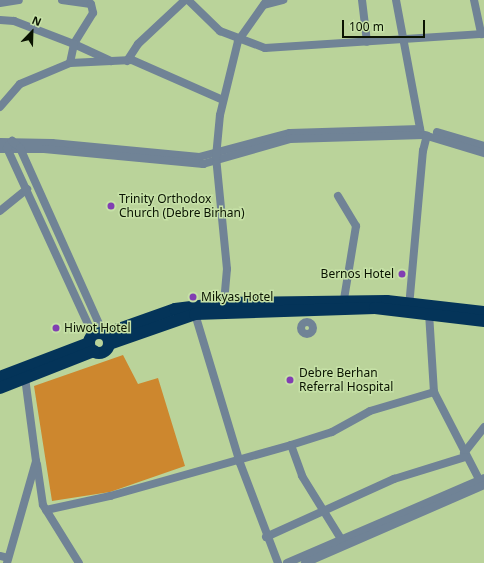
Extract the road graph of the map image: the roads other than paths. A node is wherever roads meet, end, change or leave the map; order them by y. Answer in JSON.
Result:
{"nodes":[{"id":1,"x":19,"y":0,"type":"edge"},
{"id":2,"x":62,"y":0,"type":"edge"},
{"id":3,"x":186,"y":0,"type":"edge"},
{"id":4,"x":282,"y":0,"type":"edge"},
{"id":5,"x":362,"y":0,"type":"edge"},
{"id":6,"x":396,"y":0,"type":"edge"},
{"id":7,"x":474,"y":0,"type":"edge"},
{"id":8,"x":0,"y":3,"type":"edge"},
{"id":9,"x":265,"y":3,"type":"edge"},
{"id":10,"x":0,"y":18,"type":"edge"},
{"id":11,"x":483,"y":34,"type":"edge"},
{"id":12,"x":404,"y":39,"type":"junction"},
{"id":13,"x":238,"y":40,"type":"junction"},
{"id":14,"x":367,"y":42,"type":"junction"},
{"id":15,"x":74,"y":44,"type":"junction"},
{"id":16,"x":126,"y":61,"type":"junction"},
{"id":17,"x":70,"y":63,"type":"junction"},
{"id":18,"x":118,"y":63,"type":"junction"},
{"id":19,"x":223,"y":100,"type":"junction"},
{"id":20,"x":0,"y":107,"type":"edge"},
{"id":21,"x":423,"y":133,"type":"junction"},
{"id":22,"x":0,"y":142,"type":"edge"},
{"id":23,"x":6,"y":146,"type":"edge"},
{"id":24,"x":484,"y":146,"type":"edge"},
{"id":25,"x":20,"y":148,"type":"junction"},
{"id":26,"x":484,"y":153,"type":"edge"},
{"id":27,"x":216,"y":159,"type":"junction"},
{"id":28,"x":27,"y":189,"type":"junction"},
{"id":29,"x":338,"y":196,"type":"dead end"},
{"id":30,"x":0,"y":211,"type":"edge"},
{"id":31,"x":224,"y":303,"type":"junction"},
{"id":32,"x":343,"y":304,"type":"junction"},
{"id":33,"x":409,"y":307,"type":"junction"},
{"id":34,"x":304,"y":309,"type":"junction"},
{"id":35,"x":484,"y":312,"type":"edge"},
{"id":36,"x":429,"y":313,"type":"junction"},
{"id":37,"x":195,"y":314,"type":"junction"},
{"id":38,"x":484,"y":321,"type":"edge"},
{"id":39,"x":307,"y":322,"type":"dead end"},
{"id":40,"x":99,"y":340,"type":"junction"},
{"id":41,"x":0,"y":377,"type":"edge"},
{"id":42,"x":25,"y":378,"type":"junction"},
{"id":43,"x":0,"y":388,"type":"edge"},
{"id":44,"x":434,"y":392,"type":"junction"},
{"id":45,"x":484,"y":427,"type":"edge"},
{"id":46,"x":291,"y":445,"type":"junction"},
{"id":47,"x":464,"y":455,"type":"junction"},
{"id":48,"x":239,"y":460,"type":"junction"},
{"id":49,"x":36,"y":461,"type":"junction"},
{"id":50,"x":483,"y":482,"type":"edge"},
{"id":51,"x":46,"y":510,"type":"junction"},
{"id":52,"x":321,"y":510,"type":"junction"},
{"id":53,"x":266,"y":537,"type":"junction"},
{"id":54,"x":341,"y":539,"type":"junction"},
{"id":55,"x":0,"y":556,"type":"edge"},
{"id":56,"x":8,"y":561,"type":"edge"},
{"id":57,"x":79,"y":563,"type":"edge"},
{"id":58,"x":278,"y":563,"type":"edge"},
{"id":59,"x":287,"y":563,"type":"edge"},
{"id":60,"x":305,"y":563,"type":"edge"}],
"edges":[{"from":1,"to":8,"type":"street"},
{"from":2,"to":15,"type":"street"},
{"from":3,"to":13,"type":"street"},
{"from":3,"to":16,"type":"street"},
{"from":4,"to":9,"type":"street"},
{"from":5,"to":14,"type":"street"},
{"from":6,"to":12,"type":"street"},
{"from":7,"to":11,"type":"street"},
{"from":9,"to":13,"type":"street"},
{"from":10,"to":15,"type":"street"},
{"from":11,"to":12,"type":"street"},
{"from":12,"to":14,"type":"street"},
{"from":12,"to":21,"type":"street"},
{"from":13,"to":14,"type":"street"},
{"from":13,"to":19,"type":"street"},
{"from":15,"to":17,"type":"street"},
{"from":15,"to":18,"type":"street"},
{"from":16,"to":18,"type":"street"},
{"from":16,"to":19,"type":"street"},
{"from":17,"to":18,"type":"street"},
{"from":17,"to":20,"type":"street"},
{"from":19,"to":27,"type":"street"},
{"from":21,"to":24,"type":"street"},
{"from":21,"to":26,"type":"street"},
{"from":21,"to":27,"type":"street"},
{"from":21,"to":33,"type":"street"},
{"from":22,"to":23,"type":"street"},
{"from":23,"to":25,"type":"street"},
{"from":23,"to":27,"type":"street"},
{"from":23,"to":28,"type":"street"},
{"from":25,"to":27,"type":"street"},
{"from":25,"to":40,"type":"street"},
{"from":27,"to":31,"type":"street"},
{"from":28,"to":30,"type":"street"},
{"from":28,"to":40,"type":"street"},
{"from":29,"to":32,"type":"street"},
{"from":31,"to":32,"type":"highway"},
{"from":31,"to":40,"type":"highway"},
{"from":32,"to":33,"type":"highway"},
{"from":32,"to":34,"type":"highway"},
{"from":33,"to":35,"type":"highway"},
{"from":33,"to":36,"type":"highway"},
{"from":34,"to":37,"type":"highway"},
{"from":34,"to":39,"type":"street"},
{"from":36,"to":38,"type":"highway"},
{"from":36,"to":44,"type":"street"},
{"from":37,"to":40,"type":"highway"},
{"from":37,"to":48,"type":"street"},
{"from":40,"to":41,"type":"highway"},
{"from":40,"to":42,"type":"highway"},
{"from":42,"to":43,"type":"highway"},
{"from":42,"to":49,"type":"street"},
{"from":44,"to":46,"type":"street"},
{"from":44,"to":47,"type":"street"},
{"from":45,"to":47,"type":"street"},
{"from":46,"to":48,"type":"street"},
{"from":46,"to":52,"type":"street"},
{"from":47,"to":50,"type":"street"},
{"from":47,"to":52,"type":"street"},
{"from":48,"to":51,"type":"street"},
{"from":48,"to":53,"type":"street"},
{"from":49,"to":51,"type":"street"},
{"from":49,"to":56,"type":"street"},
{"from":50,"to":54,"type":"street"},
{"from":50,"to":60,"type":"street"},
{"from":51,"to":57,"type":"street"},
{"from":52,"to":53,"type":"street"},
{"from":52,"to":54,"type":"street"},
{"from":53,"to":58,"type":"street"},
{"from":54,"to":59,"type":"street"},
{"from":55,"to":56,"type":"street"}]}
